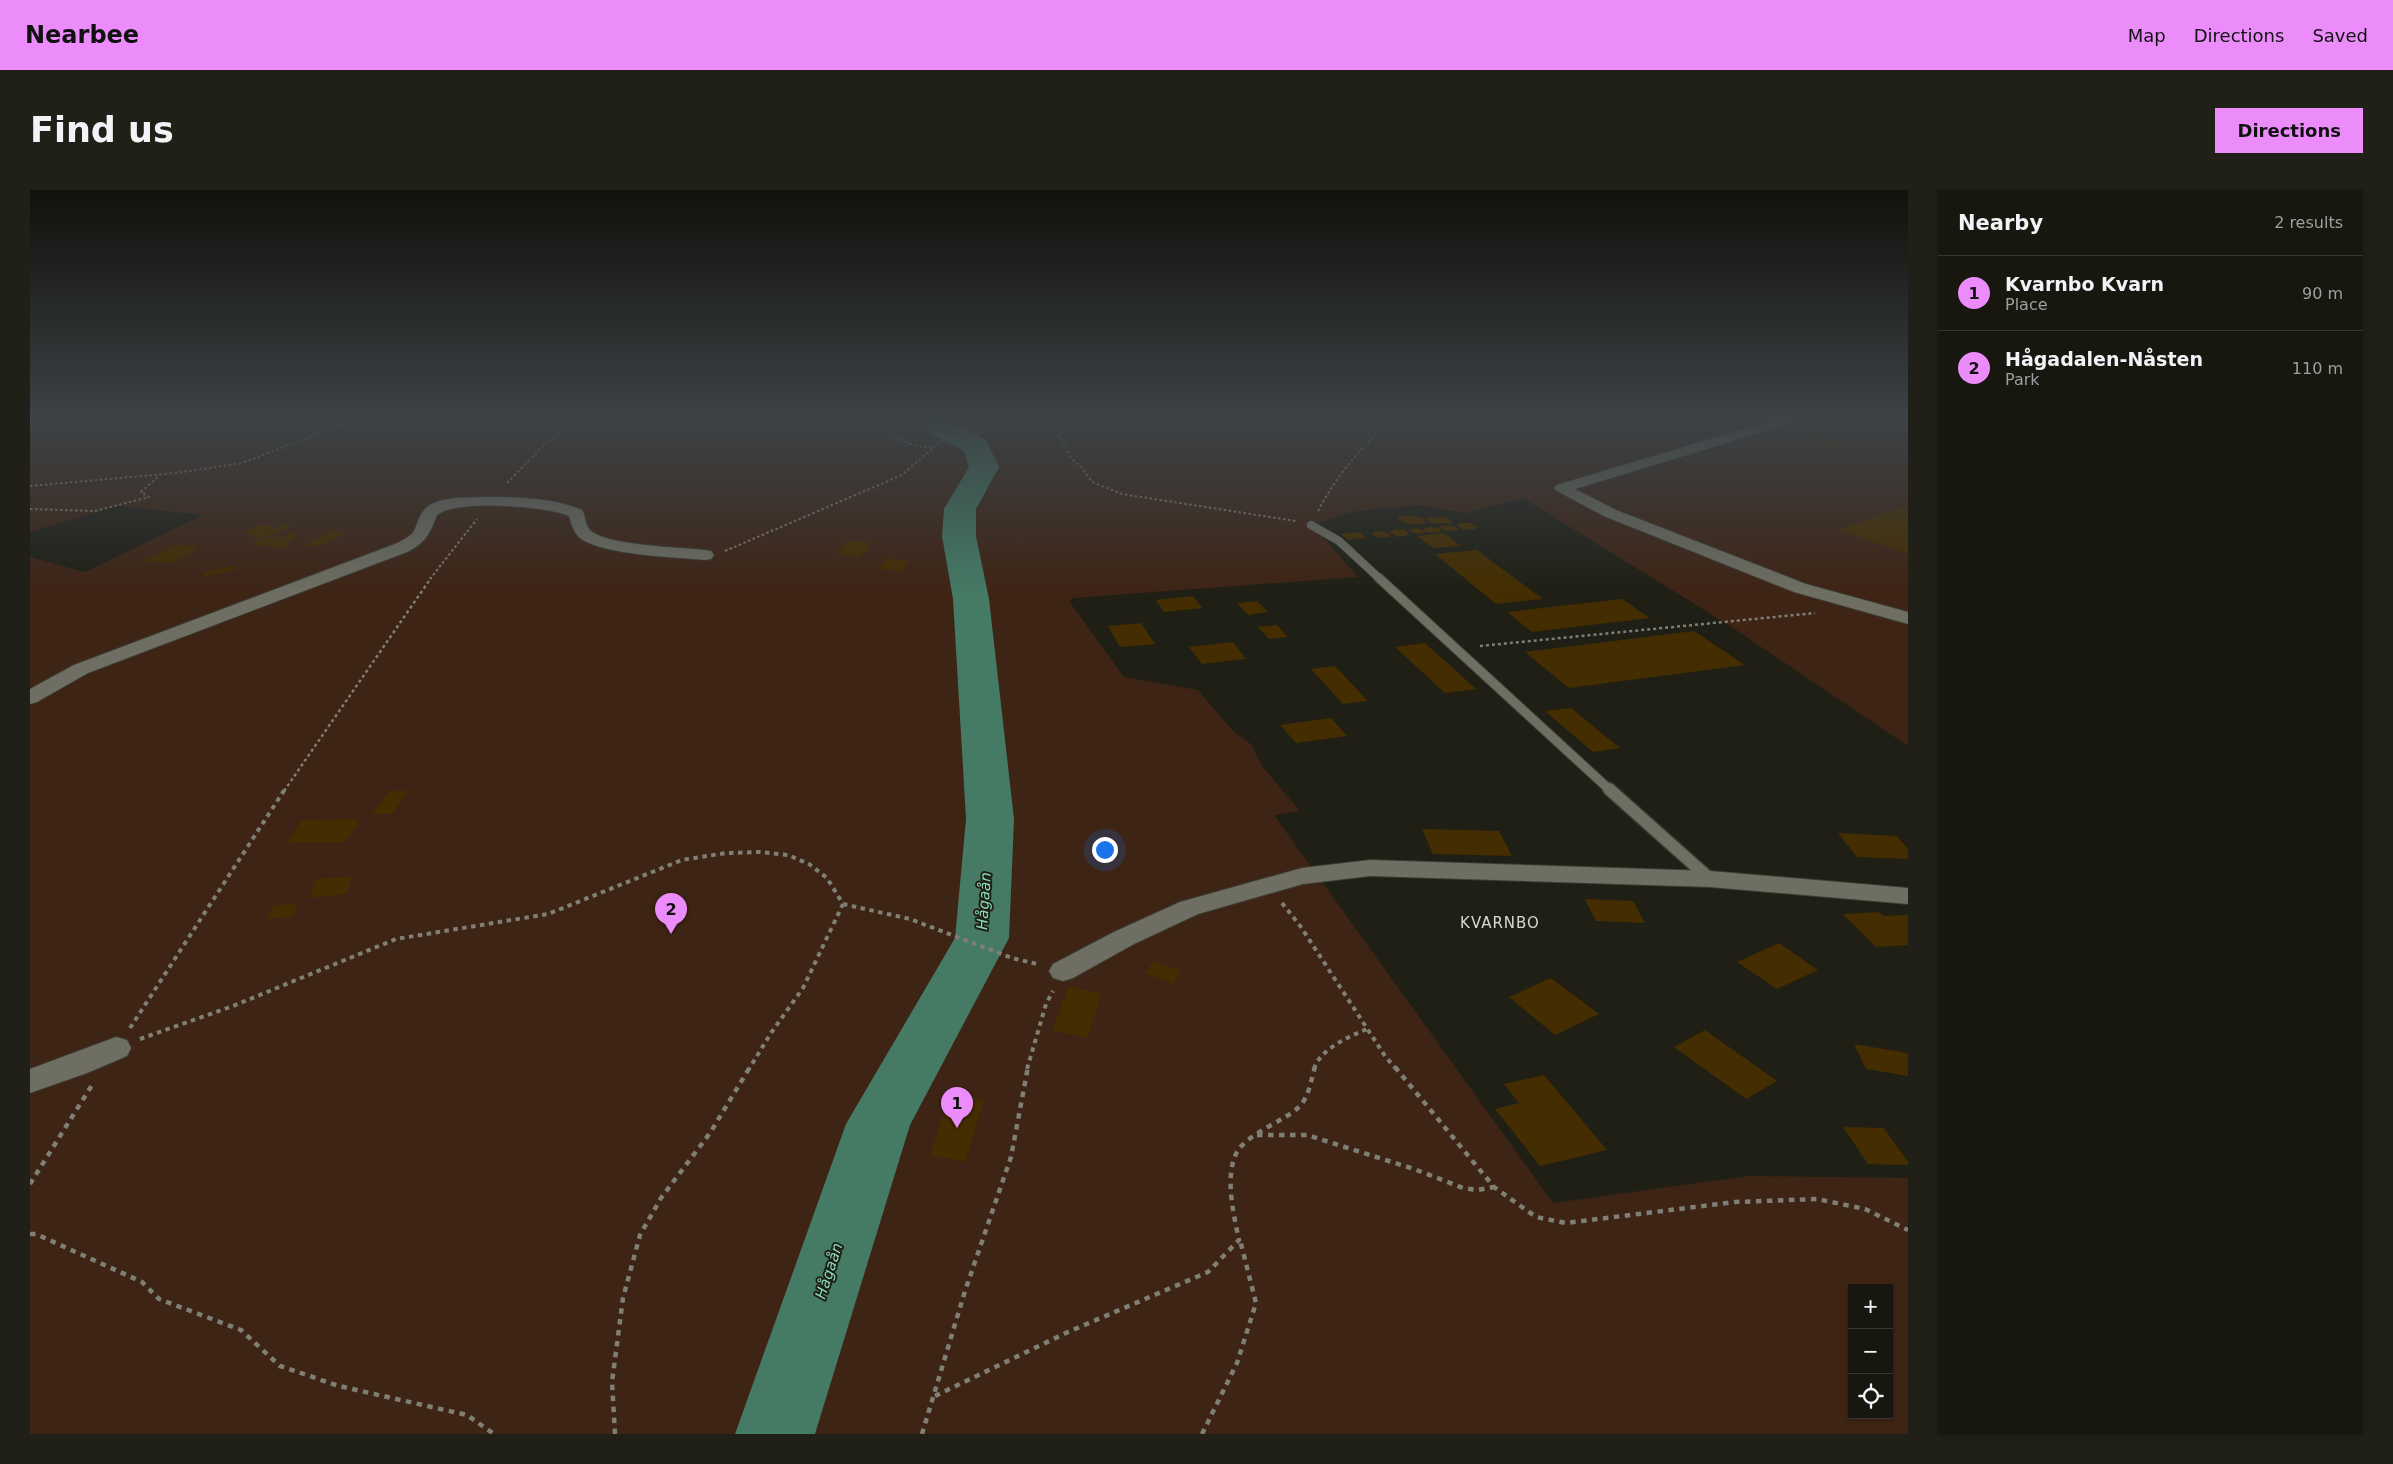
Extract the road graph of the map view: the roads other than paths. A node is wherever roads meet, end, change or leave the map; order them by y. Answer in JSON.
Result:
{"nodes":[{"id":1,"x":1602,"y":476,"type":"edge"},
{"id":2,"x":1311,"y":525,"type":"road end"},
{"id":3,"x":705,"y":555,"type":"road end"},
{"id":4,"x":1908,"y":618,"type":"edge"},
{"id":5,"x":30,"y":698,"type":"edge"},
{"id":6,"x":1710,"y":879,"type":"junction"},
{"id":7,"x":1908,"y":896,"type":"edge"},
{"id":8,"x":1063,"y":971,"type":"road end"},
{"id":9,"x":116,"y":1048,"type":"road end"},
{"id":10,"x":30,"y":1081,"type":"edge"}],
"edges":[{"from":1,"to":4,"type":"street"},
{"from":2,"to":6,"type":"lane"},
{"from":3,"to":5,"type":"street"},
{"from":6,"to":7,"type":"street"},
{"from":6,"to":8,"type":"street"},
{"from":9,"to":10,"type":"street"}]}
